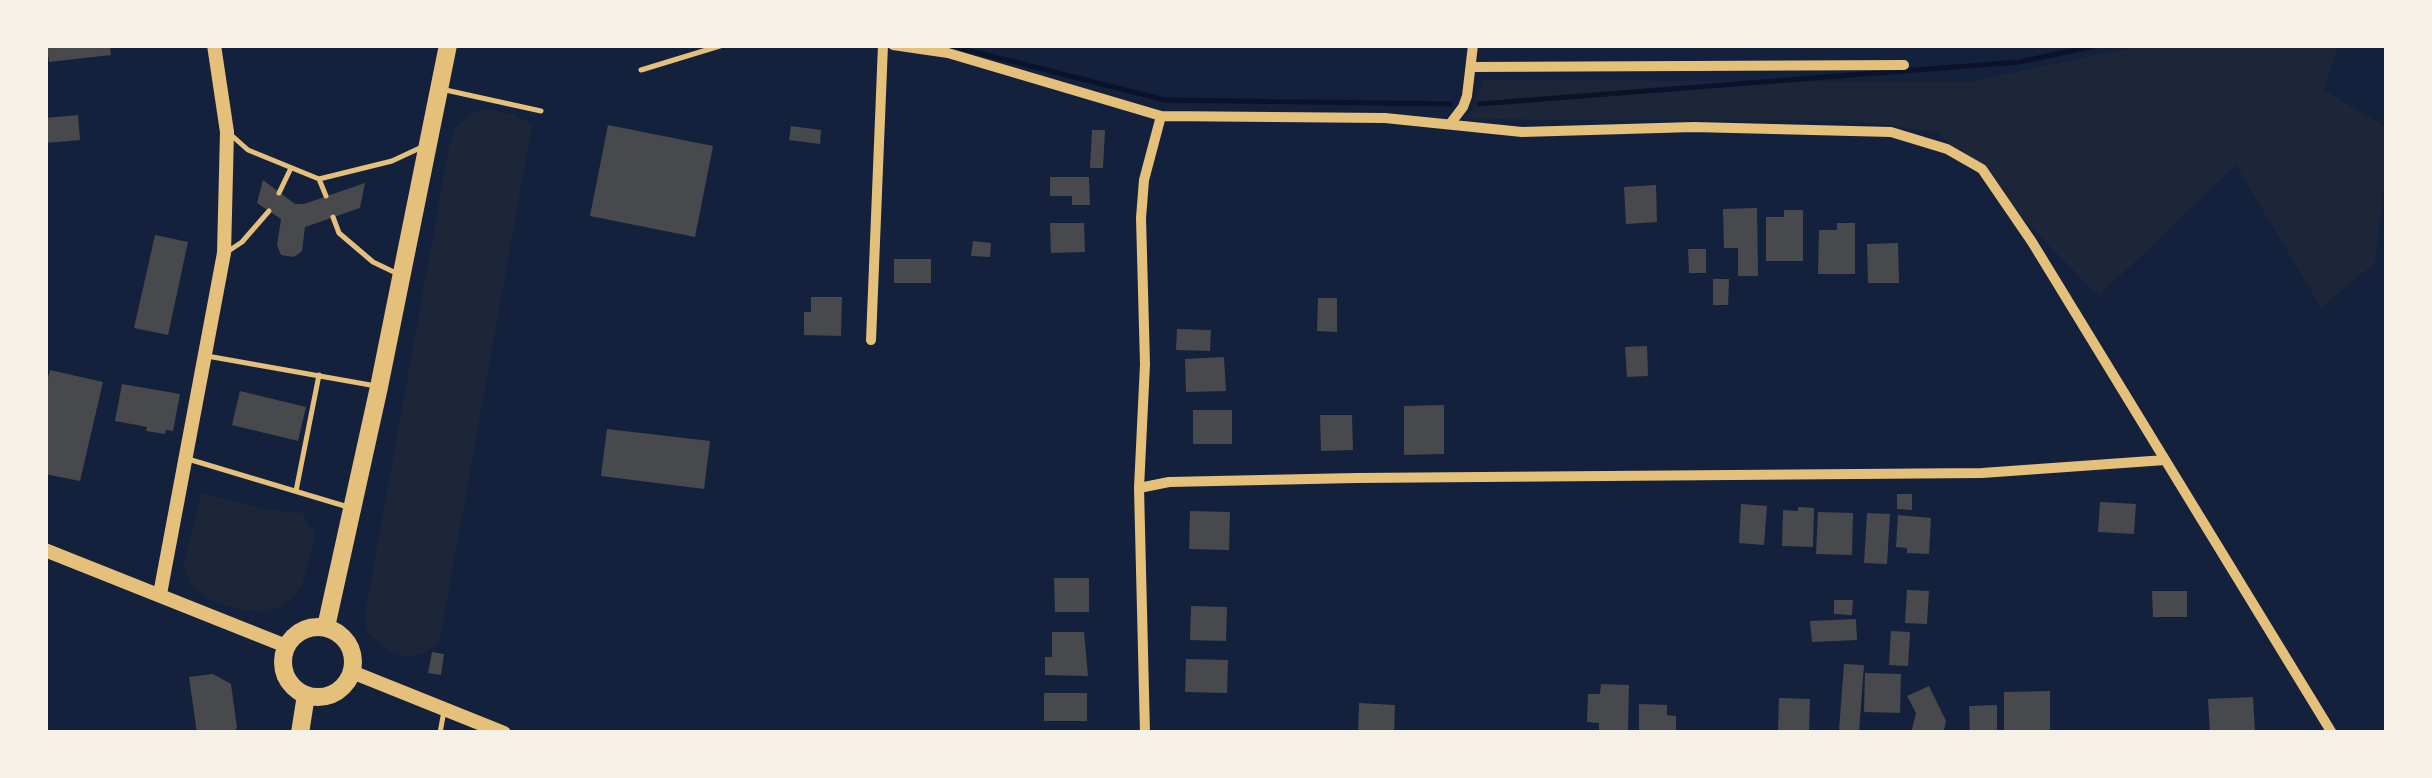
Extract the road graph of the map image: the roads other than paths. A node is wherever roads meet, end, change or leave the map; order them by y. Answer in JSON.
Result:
{"nodes":[{"id":1,"x":214,"y":45,"type":"edge"},
{"id":2,"x":448,"y":45,"type":"edge"},
{"id":3,"x":723,"y":45,"type":"edge"},
{"id":4,"x":883,"y":45,"type":"edge"},
{"id":5,"x":893,"y":45,"type":"edge"},
{"id":6,"x":1473,"y":45,"type":"edge"},
{"id":7,"x":1904,"y":65,"type":"dead end"},
{"id":8,"x":1471,"y":68,"type":"junction"},
{"id":9,"x":642,"y":70,"type":"dead end"},
{"id":10,"x":438,"y":89,"type":"junction"},
{"id":11,"x":541,"y":111,"type":"dead end"},
{"id":12,"x":1161,"y":116,"type":"junction"},
{"id":13,"x":1450,"y":124,"type":"junction"},
{"id":14,"x":228,"y":132,"type":"junction"},
{"id":15,"x":427,"y":145,"type":"junction"},
{"id":16,"x":292,"y":167,"type":"junction"},
{"id":17,"x":319,"y":178,"type":"junction"},
{"id":18,"x":279,"y":193,"type":"dead end"},
{"id":19,"x":326,"y":196,"type":"dead end"},
{"id":20,"x":269,"y":211,"type":"dead end"},
{"id":21,"x":333,"y":217,"type":"dead end"},
{"id":22,"x":224,"y":253,"type":"junction"},
{"id":23,"x":401,"y":275,"type":"junction"},
{"id":24,"x":870,"y":340,"type":"dead end"},
{"id":25,"x":207,"y":356,"type":"junction"},
{"id":26,"x":320,"y":375,"type":"junction"},
{"id":27,"x":379,"y":387,"type":"junction"},
{"id":28,"x":188,"y":459,"type":"junction"},
{"id":29,"x":2165,"y":460,"type":"junction"},
{"id":30,"x":1138,"y":488,"type":"junction"},
{"id":31,"x":296,"y":491,"type":"junction"},
{"id":32,"x":353,"y":509,"type":"junction"},
{"id":33,"x":45,"y":550,"type":"edge"},
{"id":34,"x":160,"y":594,"type":"junction"},
{"id":35,"x":326,"y":627,"type":"junction"},
{"id":36,"x":286,"y":646,"type":"junction"},
{"id":37,"x":352,"y":672,"type":"junction"},
{"id":38,"x":306,"y":695,"type":"junction"},
{"id":39,"x":444,"y":708,"type":"junction"},
{"id":40,"x":300,"y":733,"type":"edge"},
{"id":41,"x":440,"y":733,"type":"edge"},
{"id":42,"x":504,"y":733,"type":"edge"},
{"id":43,"x":1144,"y":733,"type":"edge"},
{"id":44,"x":2332,"y":733,"type":"edge"}],
"edges":[{"from":1,"to":14,"type":"street"},
{"from":2,"to":10,"type":"highway"},
{"from":3,"to":9,"type":"lane"},
{"from":4,"to":24,"type":"street"},
{"from":5,"to":12,"type":"street"},
{"from":6,"to":8,"type":"street"},
{"from":7,"to":8,"type":"street"},
{"from":8,"to":13,"type":"street"},
{"from":10,"to":11,"type":"lane"},
{"from":10,"to":15,"type":"highway"},
{"from":12,"to":13,"type":"street"},
{"from":12,"to":30,"type":"street"},
{"from":13,"to":29,"type":"street"},
{"from":14,"to":16,"type":"lane"},
{"from":14,"to":22,"type":"street"},
{"from":15,"to":17,"type":"lane"},
{"from":15,"to":23,"type":"highway"},
{"from":16,"to":17,"type":"lane"},
{"from":16,"to":18,"type":"lane"},
{"from":17,"to":19,"type":"lane"},
{"from":20,"to":22,"type":"lane"},
{"from":21,"to":23,"type":"lane"},
{"from":22,"to":25,"type":"street"},
{"from":23,"to":27,"type":"highway"},
{"from":25,"to":26,"type":"lane"},
{"from":25,"to":28,"type":"street"},
{"from":26,"to":27,"type":"lane"},
{"from":26,"to":31,"type":"lane"},
{"from":27,"to":32,"type":"highway"},
{"from":28,"to":31,"type":"lane"},
{"from":28,"to":34,"type":"street"},
{"from":29,"to":30,"type":"street"},
{"from":29,"to":44,"type":"street"},
{"from":30,"to":43,"type":"street"},
{"from":31,"to":32,"type":"lane"},
{"from":32,"to":35,"type":"highway"},
{"from":33,"to":34,"type":"street"},
{"from":34,"to":36,"type":"street"},
{"from":35,"to":36,"type":"highway"},
{"from":35,"to":37,"type":"highway"},
{"from":36,"to":38,"type":"highway"},
{"from":37,"to":38,"type":"highway"},
{"from":37,"to":39,"type":"street"},
{"from":38,"to":40,"type":"highway"},
{"from":39,"to":41,"type":"lane"},
{"from":39,"to":42,"type":"street"}]}
